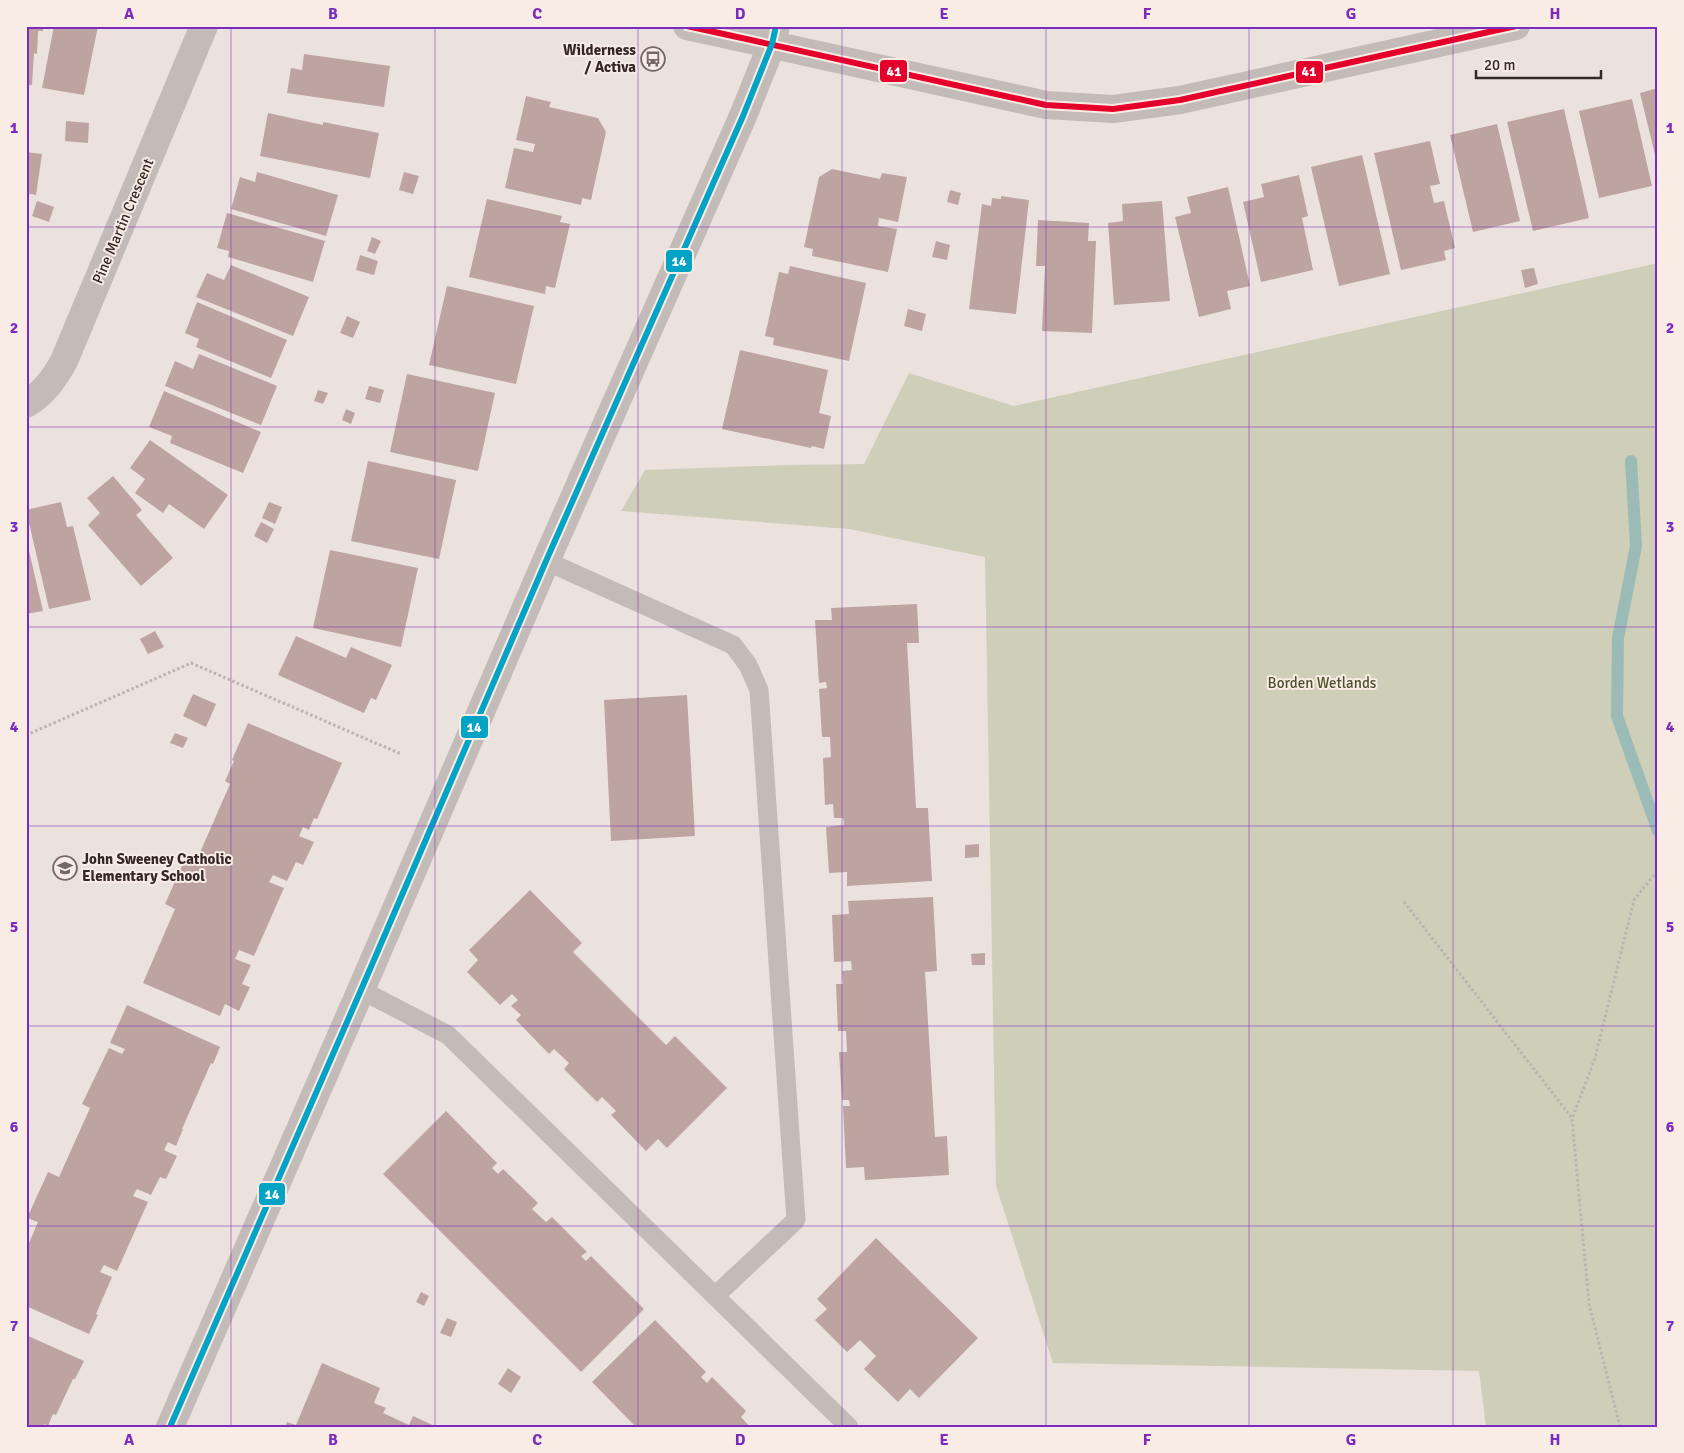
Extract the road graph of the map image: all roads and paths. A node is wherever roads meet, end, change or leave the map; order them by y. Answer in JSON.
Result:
{"nodes":[{"id":1,"x":204,"y":26,"type":"edge"},
{"id":2,"x":687,"y":26,"type":"edge"},
{"id":3,"x":1516,"y":26,"type":"edge"},
{"id":4,"x":774,"y":35,"type":"edge"},
{"id":5,"x":26,"y":404,"type":"edge"},
{"id":6,"x":546,"y":561,"type":"junction"},
{"id":7,"x":26,"y":735,"type":"edge"},
{"id":8,"x":402,"y":754,"type":"dead end"},
{"id":9,"x":1658,"y":870,"type":"edge"},
{"id":10,"x":1404,"y":902,"type":"dead end"},
{"id":11,"x":362,"y":990,"type":"junction"},
{"id":12,"x":1572,"y":1119,"type":"junction"},
{"id":13,"x":715,"y":1296,"type":"junction"},
{"id":14,"x":170,"y":1427,"type":"edge"},
{"id":15,"x":849,"y":1427,"type":"edge"},
{"id":16,"x":1620,"y":1427,"type":"edge"}],
"edges":[{"from":1,"to":5,"type":"street","name":"Pine Martin Crescent"},
{"from":2,"to":4,"type":"street"},
{"from":3,"to":4,"type":"street"},
{"from":4,"to":6,"type":"street"},
{"from":6,"to":11,"type":"street"},
{"from":6,"to":13,"type":"lane"},
{"from":7,"to":8,"type":"path"},
{"from":9,"to":12,"type":"path"},
{"from":10,"to":12,"type":"path"},
{"from":11,"to":13,"type":"lane"},
{"from":11,"to":14,"type":"street"},
{"from":12,"to":16,"type":"path"},
{"from":13,"to":15,"type":"lane"}]}
